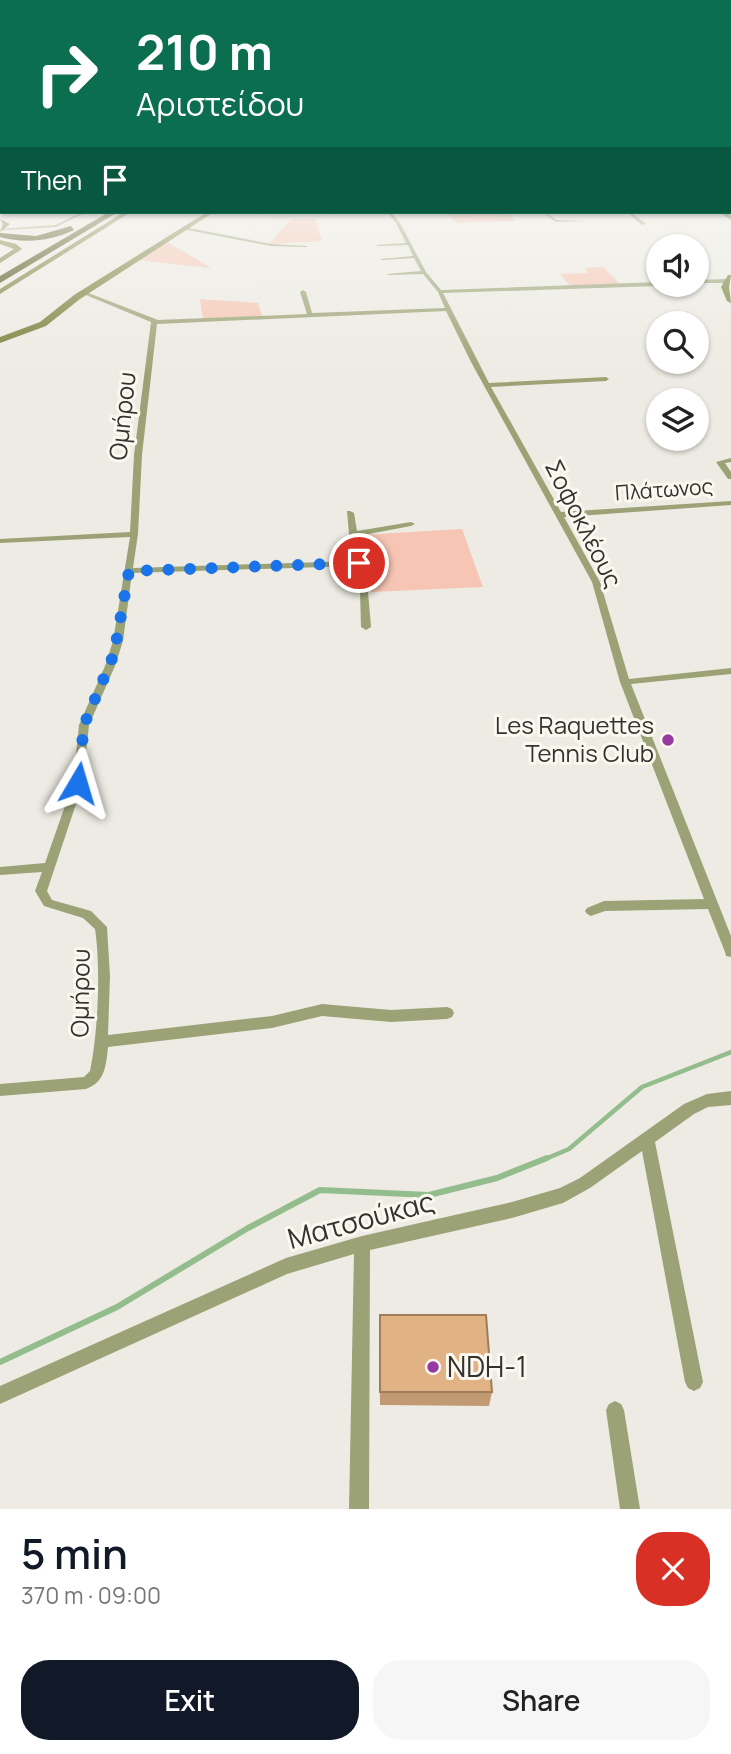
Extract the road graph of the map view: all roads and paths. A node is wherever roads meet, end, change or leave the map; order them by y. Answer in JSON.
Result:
{"nodes":[{"id":1,"x":3,"y":233,"type":"edge"},
{"id":2,"x":4,"y":233,"type":"edge"},
{"id":3,"x":6,"y":233,"type":"edge"},
{"id":4,"x":57,"y":233,"type":"edge"},
{"id":5,"x":64,"y":233,"type":"edge"},
{"id":6,"x":79,"y":233,"type":"edge"},
{"id":7,"x":94,"y":233,"type":"edge"},
{"id":8,"x":176,"y":233,"type":"edge"},
{"id":9,"x":212,"y":233,"type":"edge"},
{"id":10,"x":403,"y":233,"type":"edge"},
{"id":11,"x":408,"y":244,"type":"junction"},
{"id":12,"x":378,"y":245,"type":"dead end"},
{"id":13,"x":306,"y":246,"type":"dead end"},
{"id":14,"x":415,"y":257,"type":"junction"},
{"id":15,"x":382,"y":259,"type":"dead end"},
{"id":16,"x":0,"y":261,"type":"edge"},
{"id":17,"x":0,"y":271,"type":"edge"},
{"id":18,"x":424,"y":272,"type":"junction"},
{"id":19,"x":389,"y":274,"type":"dead end"},
{"id":20,"x":729,"y":279,"type":"edge"},
{"id":21,"x":0,"y":281,"type":"edge"},
{"id":22,"x":709,"y":281,"type":"edge"},
{"id":23,"x":646,"y":284,"type":"edge"},
{"id":24,"x":0,"y":292,"type":"edge"},
{"id":25,"x":303,"y":292,"type":"dead end"},
{"id":26,"x":440,"y":292,"type":"junction"},
{"id":27,"x":84,"y":295,"type":"junction"},
{"id":28,"x":731,"y":301,"type":"edge"},
{"id":29,"x":449,"y":309,"type":"junction"},
{"id":30,"x":310,"y":315,"type":"junction"},
{"id":31,"x":154,"y":322,"type":"junction"},
{"id":32,"x":0,"y":340,"type":"edge"},
{"id":33,"x":606,"y":379,"type":"dead end"},
{"id":34,"x":487,"y":385,"type":"junction"},
{"id":35,"x":731,"y":460,"type":"edge"},
{"id":36,"x":731,"y":477,"type":"edge"},
{"id":37,"x":731,"y":503,"type":"edge"},
{"id":38,"x":350,"y":513,"type":"dead end"},
{"id":39,"x":558,"y":515,"type":"junction"},
{"id":40,"x":411,"y":524,"type":"dead end"},
{"id":41,"x":134,"y":534,"type":"junction"},
{"id":42,"x":353,"y":534,"type":"junction"},
{"id":43,"x":0,"y":541,"type":"edge"},
{"id":44,"x":359,"y":563,"type":"junction"},
{"id":45,"x":129,"y":571,"type":"junction"},
{"id":46,"x":366,"y":627,"type":"dead end"},
{"id":47,"x":731,"y":671,"type":"edge"},
{"id":48,"x":625,"y":682,"type":"junction"},
{"id":49,"x":49,"y":867,"type":"junction"},
{"id":50,"x":0,"y":871,"type":"edge"},
{"id":51,"x":711,"y":904,"type":"junction"},
{"id":52,"x":592,"y":912,"type":"dead end"},
{"id":53,"x":731,"y":952,"type":"edge"},
{"id":54,"x":447,"y":1013,"type":"dead end"},
{"id":55,"x":101,"y":1042,"type":"junction"},
{"id":56,"x":0,"y":1090,"type":"edge"},
{"id":57,"x":731,"y":1098,"type":"edge"},
{"id":58,"x":647,"y":1138,"type":"junction"},
{"id":59,"x":362,"y":1244,"type":"junction"},
{"id":60,"x":694,"y":1381,"type":"dead end"},
{"id":61,"x":0,"y":1395,"type":"edge"},
{"id":62,"x":615,"y":1410,"type":"dead end"},
{"id":63,"x":359,"y":1509,"type":"edge"},
{"id":64,"x":630,"y":1509,"type":"edge"}],
"edges":[{"from":1,"to":16,"type":"street"},
{"from":2,"to":17,"type":"highway"},
{"from":3,"to":4,"type":"highway"},
{"from":5,"to":17,"type":"highway"},
{"from":6,"to":21,"type":"highway"},
{"from":7,"to":24,"type":"street"},
{"from":8,"to":27,"type":"street"},
{"from":9,"to":13,"type":"street"},
{"from":10,"to":11,"type":"street","name":"Σοφοκλέους"},
{"from":11,"to":12,"type":"street"},
{"from":11,"to":14,"type":"street","name":"Σοφοκλέους"},
{"from":14,"to":15,"type":"street"},
{"from":14,"to":18,"type":"street","name":"Σοφοκλέους"},
{"from":18,"to":19,"type":"street"},
{"from":18,"to":26,"type":"street","name":"Σοφοκλέους"},
{"from":20,"to":22,"type":"street"},
{"from":20,"to":28,"type":"street"},
{"from":23,"to":26,"type":"street"},
{"from":25,"to":30,"type":"street"},
{"from":26,"to":29,"type":"street","name":"Σοφοκλέους"},
{"from":27,"to":31,"type":"street"},
{"from":27,"to":32,"type":"street"},
{"from":29,"to":30,"type":"street"},
{"from":29,"to":34,"type":"street","name":"Σοφοκλέους"},
{"from":30,"to":31,"type":"street"},
{"from":31,"to":41,"type":"street","name":"Ομήρου"},
{"from":33,"to":34,"type":"street"},
{"from":34,"to":39,"type":"street","name":"Σοφοκλέους"},
{"from":35,"to":36,"type":"street","name":"Πλάτωνος"},
{"from":37,"to":39,"type":"street","name":"Πλάτωνος"},
{"from":38,"to":42,"type":"street"},
{"from":39,"to":48,"type":"street","name":"Σοφοκλέους"},
{"from":40,"to":42,"type":"street"},
{"from":41,"to":43,"type":"street"},
{"from":41,"to":45,"type":"street","name":"Ομήρου"},
{"from":42,"to":44,"type":"street"},
{"from":44,"to":45,"type":"street"},
{"from":44,"to":46,"type":"street"},
{"from":45,"to":49,"type":"street","name":"Ομήρου"},
{"from":47,"to":48,"type":"street"},
{"from":48,"to":51,"type":"street","name":"Σοφοκλέους"},
{"from":49,"to":50,"type":"street"},
{"from":49,"to":55,"type":"street","name":"Ομήρου"},
{"from":51,"to":52,"type":"street"},
{"from":51,"to":53,"type":"street","name":"Σοφοκλέους"},
{"from":54,"to":55,"type":"street"},
{"from":55,"to":56,"type":"street","name":"Ομήρου"},
{"from":57,"to":58,"type":"street","name":"Ματσούκας"},
{"from":58,"to":59,"type":"street","name":"Ματσούκας"},
{"from":58,"to":60,"type":"street"},
{"from":59,"to":61,"type":"street","name":"Ματσούκας"},
{"from":59,"to":63,"type":"street"},
{"from":62,"to":64,"type":"street"}]}
